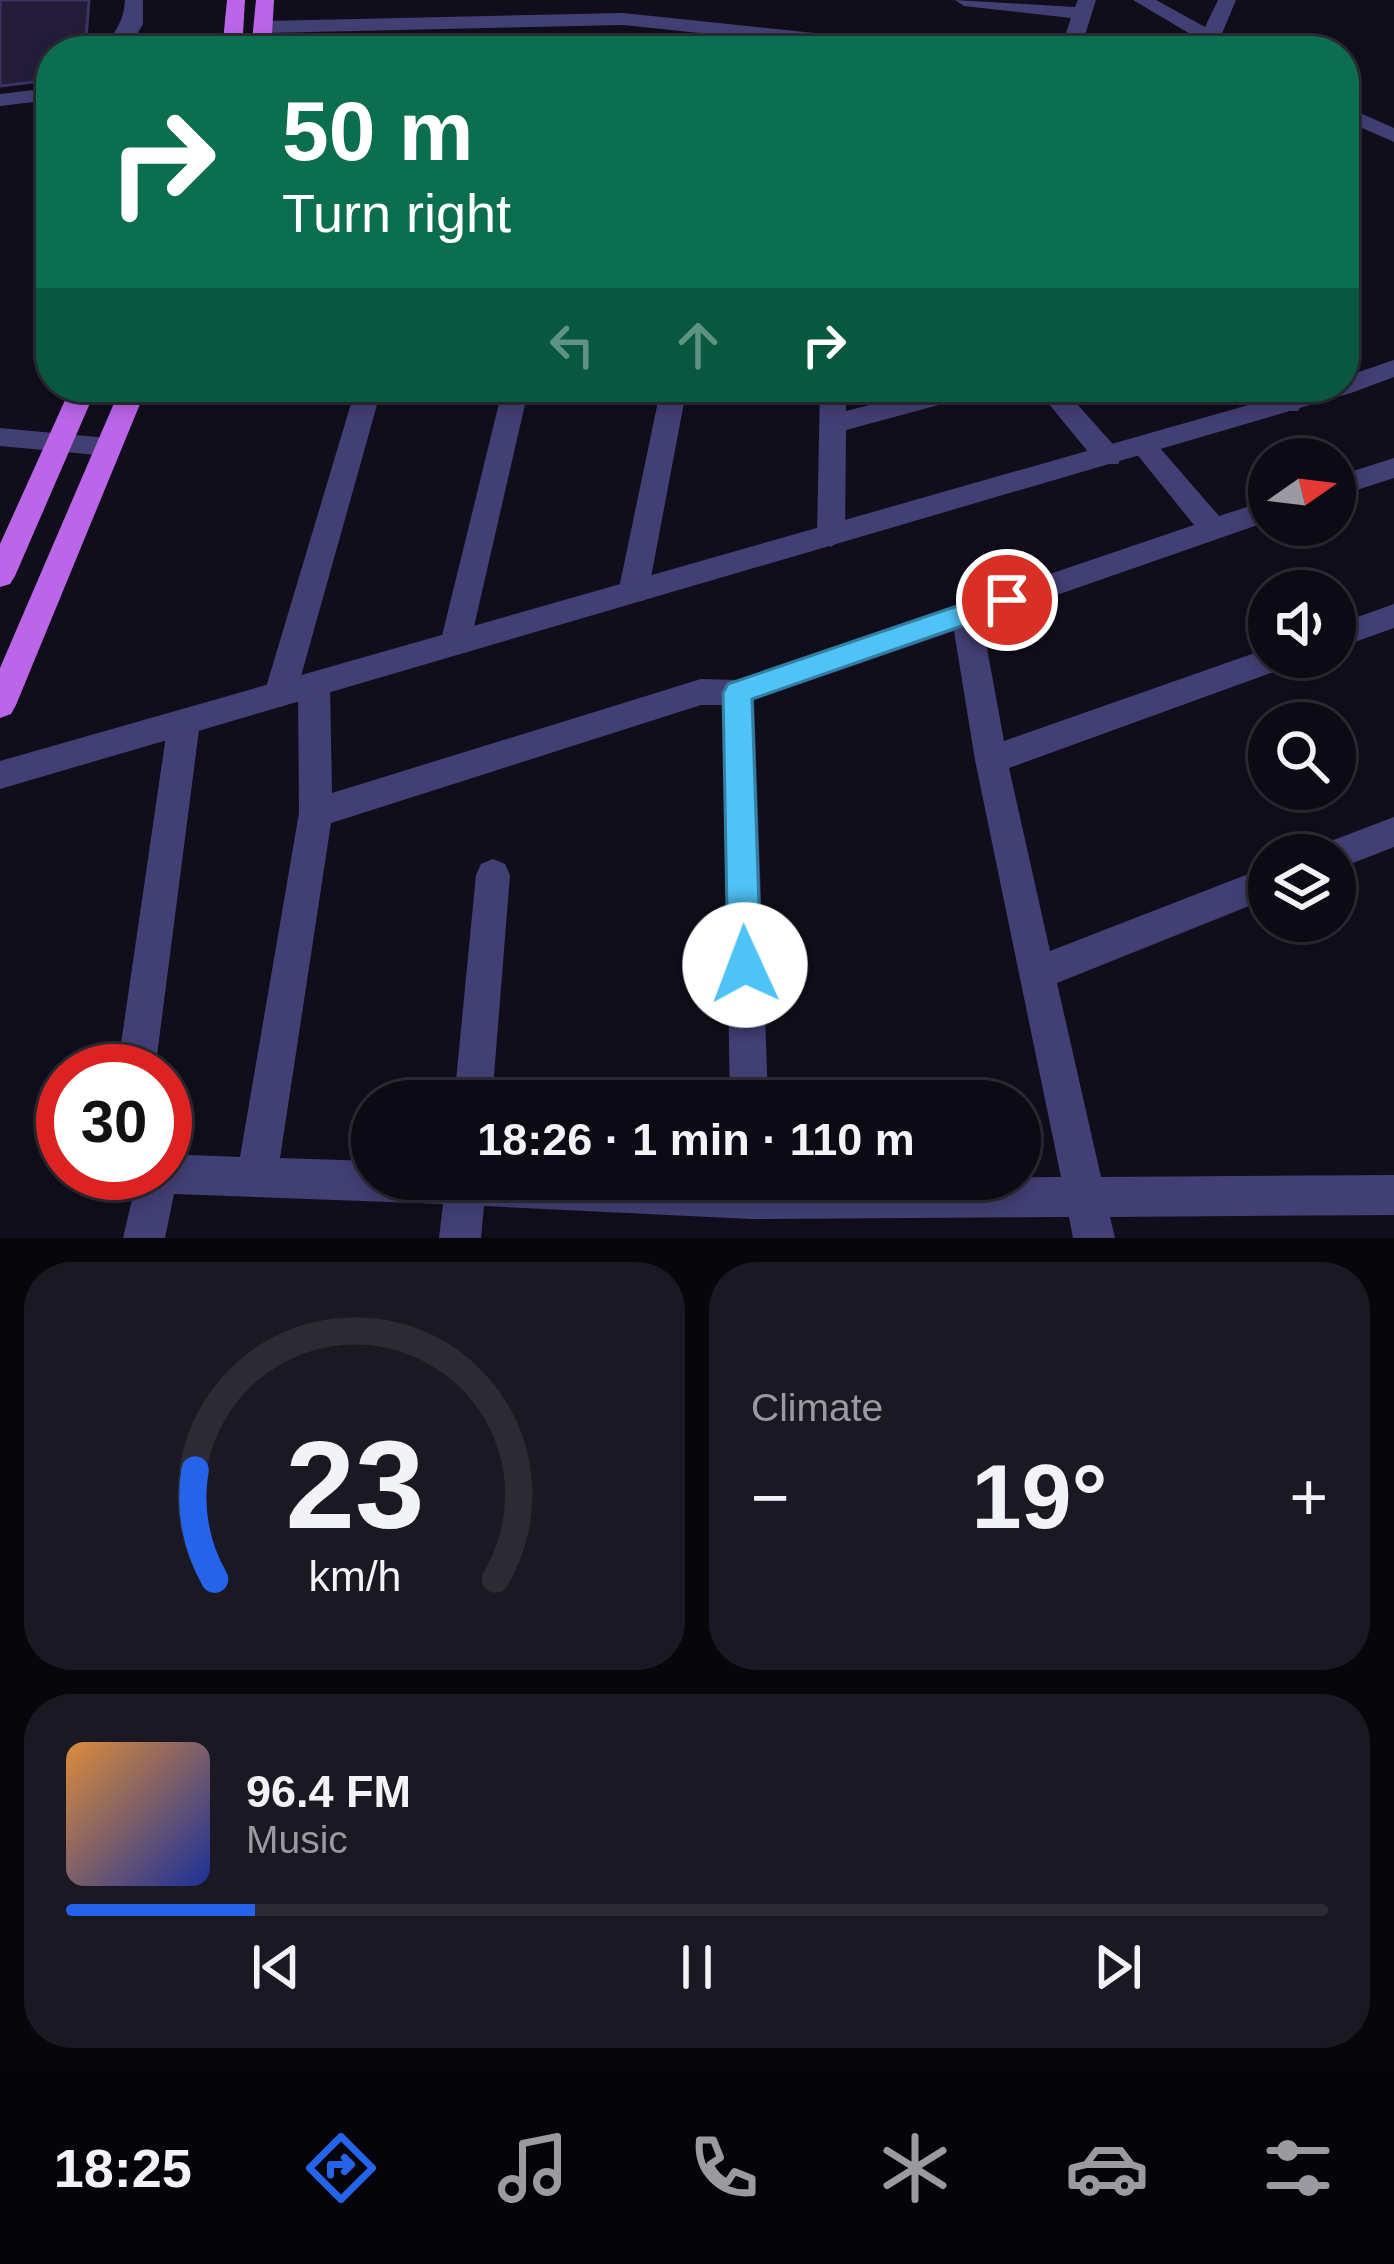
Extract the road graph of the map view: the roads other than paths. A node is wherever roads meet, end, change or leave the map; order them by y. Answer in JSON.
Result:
{"nodes":[{"id":1,"x":134,"y":0,"type":"edge"},
{"id":2,"x":236,"y":0,"type":"edge"},
{"id":3,"x":265,"y":0,"type":"edge"},
{"id":4,"x":602,"y":0,"type":"edge"},
{"id":5,"x":964,"y":0,"type":"edge"},
{"id":6,"x":1142,"y":0,"type":"edge"},
{"id":7,"x":1227,"y":0,"type":"edge"},
{"id":8,"x":1085,"y":7,"type":"edge"},
{"id":9,"x":623,"y":19,"type":"junction"},
{"id":10,"x":454,"y":21,"type":"junction"},
{"id":11,"x":267,"y":27,"type":"junction"},
{"id":12,"x":123,"y":36,"type":"edge"},
{"id":13,"x":233,"y":36,"type":"edge"},
{"id":14,"x":265,"y":36,"type":"edge"},
{"id":15,"x":450,"y":36,"type":"edge"},
{"id":16,"x":763,"y":36,"type":"edge"},
{"id":17,"x":1075,"y":36,"type":"edge"},
{"id":18,"x":1206,"y":36,"type":"edge"},
{"id":19,"x":1211,"y":36,"type":"edge"},
{"id":20,"x":36,"y":96,"type":"edge"},
{"id":21,"x":0,"y":100,"type":"edge"},
{"id":22,"x":1359,"y":123,"type":"edge"},
{"id":23,"x":1394,"y":136,"type":"edge"},
{"id":24,"x":1394,"y":368,"type":"edge"},
{"id":25,"x":1359,"y":381,"type":"edge"},
{"id":26,"x":77,"y":402,"type":"edge"},
{"id":27,"x":128,"y":402,"type":"edge"},
{"id":28,"x":365,"y":402,"type":"edge"},
{"id":29,"x":512,"y":402,"type":"edge"},
{"id":30,"x":671,"y":402,"type":"edge"},
{"id":31,"x":832,"y":402,"type":"edge"},
{"id":32,"x":916,"y":402,"type":"edge"},
{"id":33,"x":1061,"y":402,"type":"edge"},
{"id":34,"x":1268,"y":402,"type":"edge"},
{"id":35,"x":832,"y":424,"type":"junction"},
{"id":36,"x":0,"y":437,"type":"edge"},
{"id":37,"x":59,"y":444,"type":"junction"},
{"id":38,"x":108,"y":447,"type":"junction"},
{"id":39,"x":1144,"y":447,"type":"junction"},
{"id":40,"x":1108,"y":457,"type":"junction"},
{"id":41,"x":1394,"y":468,"type":"edge"},
{"id":42,"x":1356,"y":480,"type":"edge"},
{"id":43,"x":1248,"y":517,"type":"edge"},
{"id":44,"x":1214,"y":529,"type":"junction"},
{"id":45,"x":831,"y":536,"type":"junction"},
{"id":46,"x":0,"y":577,"type":"edge"},
{"id":47,"x":633,"y":593,"type":"junction"},
{"id":48,"x":965,"y":614,"type":"junction"},
{"id":49,"x":1394,"y":616,"type":"edge"},
{"id":50,"x":1356,"y":630,"type":"edge"},
{"id":51,"x":455,"y":644,"type":"junction"},
{"id":52,"x":1248,"y":668,"type":"edge"},
{"id":53,"x":314,"y":685,"type":"junction"},
{"id":54,"x":738,"y":693,"type":"junction"},
{"id":55,"x":280,"y":694,"type":"junction"},
{"id":56,"x":0,"y":705,"type":"edge"},
{"id":57,"x":184,"y":722,"type":"junction"},
{"id":58,"x":992,"y":760,"type":"junction"},
{"id":59,"x":0,"y":775,"type":"edge"},
{"id":60,"x":316,"y":813,"type":"junction"},
{"id":61,"x":1394,"y":832,"type":"edge"},
{"id":62,"x":1356,"y":847,"type":"edge"},
{"id":63,"x":493,"y":874,"type":"dead end"},
{"id":64,"x":1248,"y":890,"type":"edge"},
{"id":65,"x":1039,"y":973,"type":"junction"},
{"id":66,"x":140,"y":1044,"type":"edge"},
{"id":67,"x":475,"y":1080,"type":"edge"},
{"id":68,"x":748,"y":1080,"type":"edge"},
{"id":69,"x":192,"y":1174,"type":"edge"},
{"id":70,"x":257,"y":1177,"type":"junction"},
{"id":71,"x":351,"y":1179,"type":"edge"},
{"id":72,"x":1394,"y":1195,"type":"edge"},
{"id":73,"x":152,"y":1200,"type":"edge"},
{"id":74,"x":464,"y":1200,"type":"edge"},
{"id":75,"x":876,"y":1200,"type":"edge"},
{"id":76,"x":1091,"y":1219,"type":"edge"},
{"id":77,"x":144,"y":1238,"type":"edge"},
{"id":78,"x":460,"y":1238,"type":"edge"}],
"edges":[{"from":1,"to":12,"type":"street"},
{"from":2,"to":13,"type":"main road"},
{"from":3,"to":11,"type":"main road"},
{"from":4,"to":9,"type":"street"},
{"from":5,"to":8,"type":"street"},
{"from":6,"to":18,"type":"street"},
{"from":7,"to":19,"type":"street"},
{"from":8,"to":17,"type":"street"},
{"from":9,"to":10,"type":"street"},
{"from":9,"to":16,"type":"street"},
{"from":10,"to":11,"type":"street"},
{"from":10,"to":15,"type":"street"},
{"from":11,"to":14,"type":"main road"},
{"from":20,"to":21,"type":"street"},
{"from":22,"to":23,"type":"street"},
{"from":24,"to":25,"type":"street"},
{"from":26,"to":37,"type":"main road"},
{"from":27,"to":38,"type":"main road"},
{"from":28,"to":55,"type":"street"},
{"from":29,"to":51,"type":"street"},
{"from":30,"to":47,"type":"street"},
{"from":31,"to":35,"type":"street"},
{"from":32,"to":35,"type":"street"},
{"from":33,"to":40,"type":"street"},
{"from":34,"to":39,"type":"street"},
{"from":35,"to":45,"type":"street"},
{"from":36,"to":37,"type":"street"},
{"from":37,"to":38,"type":"street"},
{"from":37,"to":46,"type":"main road"},
{"from":38,"to":56,"type":"main road"},
{"from":39,"to":40,"type":"street"},
{"from":39,"to":44,"type":"street"},
{"from":40,"to":45,"type":"street"},
{"from":41,"to":42,"type":"street"},
{"from":43,"to":44,"type":"street"},
{"from":44,"to":48,"type":"street"},
{"from":45,"to":47,"type":"street"},
{"from":47,"to":51,"type":"street"},
{"from":48,"to":54,"type":"street"},
{"from":48,"to":58,"type":"street"},
{"from":49,"to":50,"type":"street"},
{"from":51,"to":53,"type":"street"},
{"from":52,"to":58,"type":"street"},
{"from":53,"to":55,"type":"street"},
{"from":53,"to":60,"type":"street"},
{"from":54,"to":60,"type":"street"},
{"from":54,"to":68,"type":"street"},
{"from":55,"to":57,"type":"street"},
{"from":57,"to":59,"type":"street"},
{"from":57,"to":66,"type":"street"},
{"from":58,"to":65,"type":"street"},
{"from":60,"to":70,"type":"street"},
{"from":61,"to":62,"type":"street"},
{"from":63,"to":67,"type":"street"},
{"from":64,"to":65,"type":"street"},
{"from":65,"to":76,"type":"street"},
{"from":69,"to":70,"type":"street"},
{"from":70,"to":71,"type":"street"},
{"from":72,"to":76,"type":"street"},
{"from":73,"to":77,"type":"street"},
{"from":74,"to":78,"type":"street"},
{"from":75,"to":76,"type":"street"}]}
